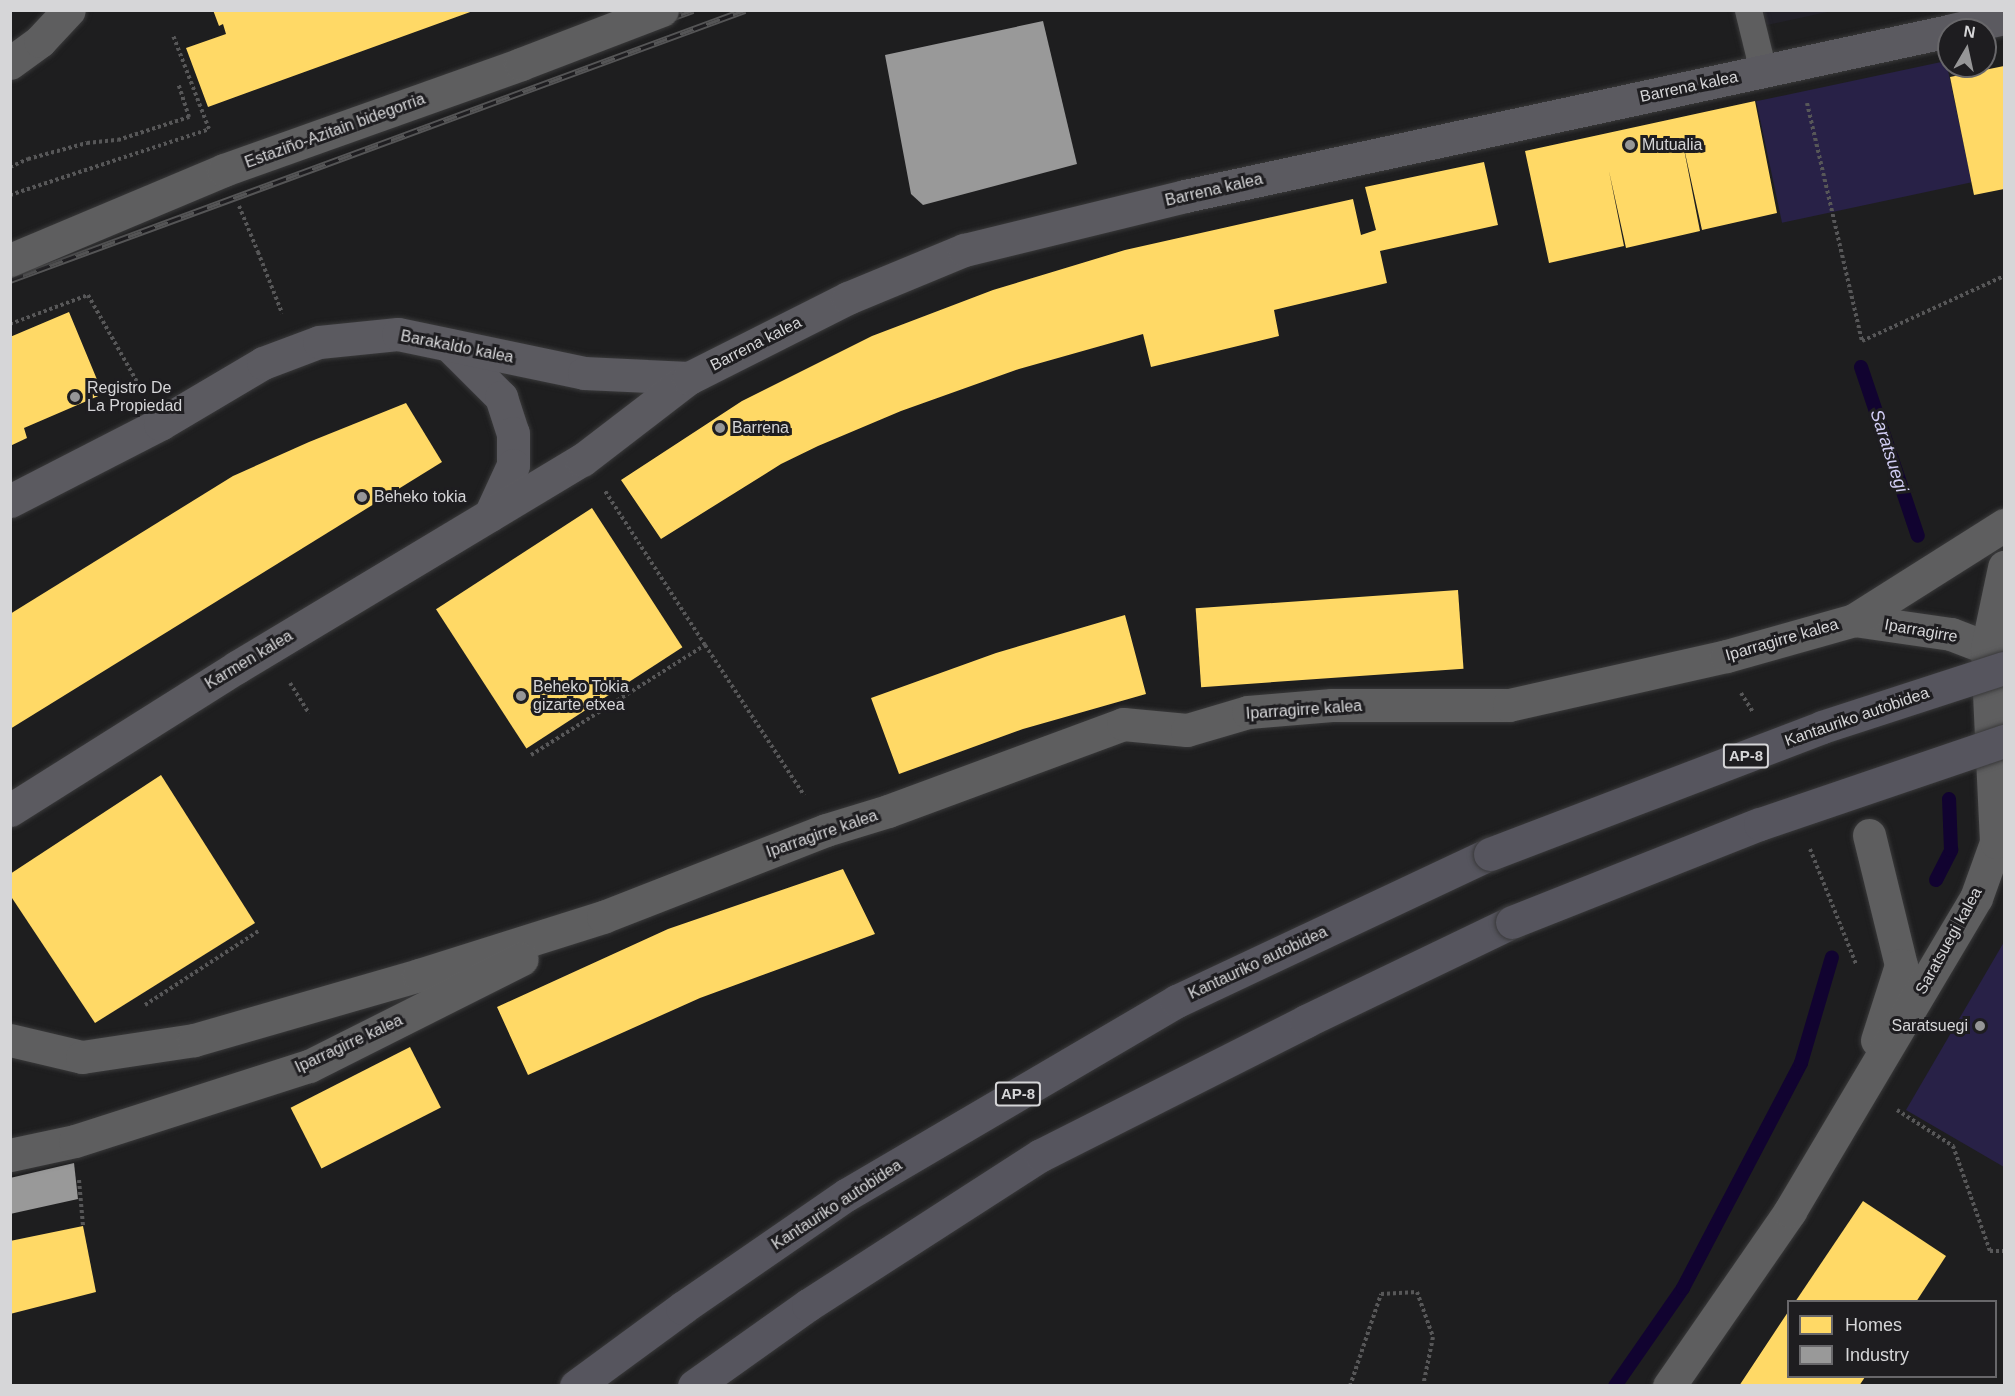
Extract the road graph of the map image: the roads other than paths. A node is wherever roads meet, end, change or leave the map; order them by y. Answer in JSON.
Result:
{"nodes":[{"id":1,"x":69,"y":10,"type":"edge"},
{"id":2,"x":662,"y":10,"type":"edge"},
{"id":3,"x":1748,"y":10,"type":"edge"},
{"id":4,"x":1937,"y":33,"type":"edge"},
{"id":5,"x":10,"y":63,"type":"edge"},
{"id":6,"x":1763,"y":71,"type":"junction"},
{"id":7,"x":10,"y":260,"type":"edge"},
{"id":8,"x":449,"y":345,"type":"junction"},
{"id":9,"x":689,"y":378,"type":"junction"},
{"id":10,"x":10,"y":501,"type":"edge"},
{"id":11,"x":490,"y":515,"type":"junction"},
{"id":12,"x":2004,"y":525,"type":"edge"},
{"id":13,"x":2004,"y":567,"type":"edge"},
{"id":14,"x":1854,"y":620,"type":"junction"},
{"id":15,"x":1996,"y":658,"type":"edge"},
{"id":16,"x":2004,"y":741,"type":"edge"},
{"id":17,"x":10,"y":810,"type":"edge"},
{"id":18,"x":1869,"y":835,"type":"dead end"},
{"id":19,"x":603,"y":917,"type":"junction"},
{"id":20,"x":10,"y":1040,"type":"edge"},
{"id":21,"x":1863,"y":1088,"type":"junction"},
{"id":22,"x":10,"y":1155,"type":"edge"},
{"id":23,"x":576,"y":1386,"type":"edge"},
{"id":24,"x":694,"y":1386,"type":"edge"},
{"id":25,"x":1669,"y":1386,"type":"edge"}],
"edges":[{"from":1,"to":5,"type":"street"},
{"from":2,"to":7,"type":"street","name":"Estaziño-Azitain bidegorria","bridge":true},
{"from":3,"to":6,"type":"lane"},
{"from":4,"to":6,"type":"street","name":"Barrena kalea"},
{"from":6,"to":9,"type":"street","name":"Barrena kalea"},
{"from":8,"to":9,"type":"street","name":"Barakaldo kalea"},
{"from":8,"to":10,"type":"street","name":"Barakaldo kalea"},
{"from":8,"to":11,"type":"street"},
{"from":9,"to":11,"type":"street","name":"Karmen kalea"},
{"from":11,"to":17,"type":"street","name":"Karmen kalea"},
{"from":12,"to":14,"type":"street","name":"Iparragirre kalea"},
{"from":13,"to":15,"type":"street","name":"Saratsuegi kalea"},
{"from":14,"to":15,"type":"street","name":"Iparragirre"},
{"from":14,"to":19,"type":"street","name":"Iparragirre kalea"},
{"from":15,"to":21,"type":"street","name":"Saratsuegi kalea"},
{"from":15,"to":23,"type":"highway","name":"Kantauriko autobidea","number":"AP-8","bridge":true},
{"from":16,"to":24,"type":"highway","bridge":true},
{"from":18,"to":21,"type":"street","name":"Saratsuegi kalea"},
{"from":19,"to":20,"type":"street","name":"Iparragirre kalea"},
{"from":19,"to":22,"type":"street","name":"Iparragirre kalea"},
{"from":21,"to":25,"type":"street","name":"Saratsuegi kalea"}]}
